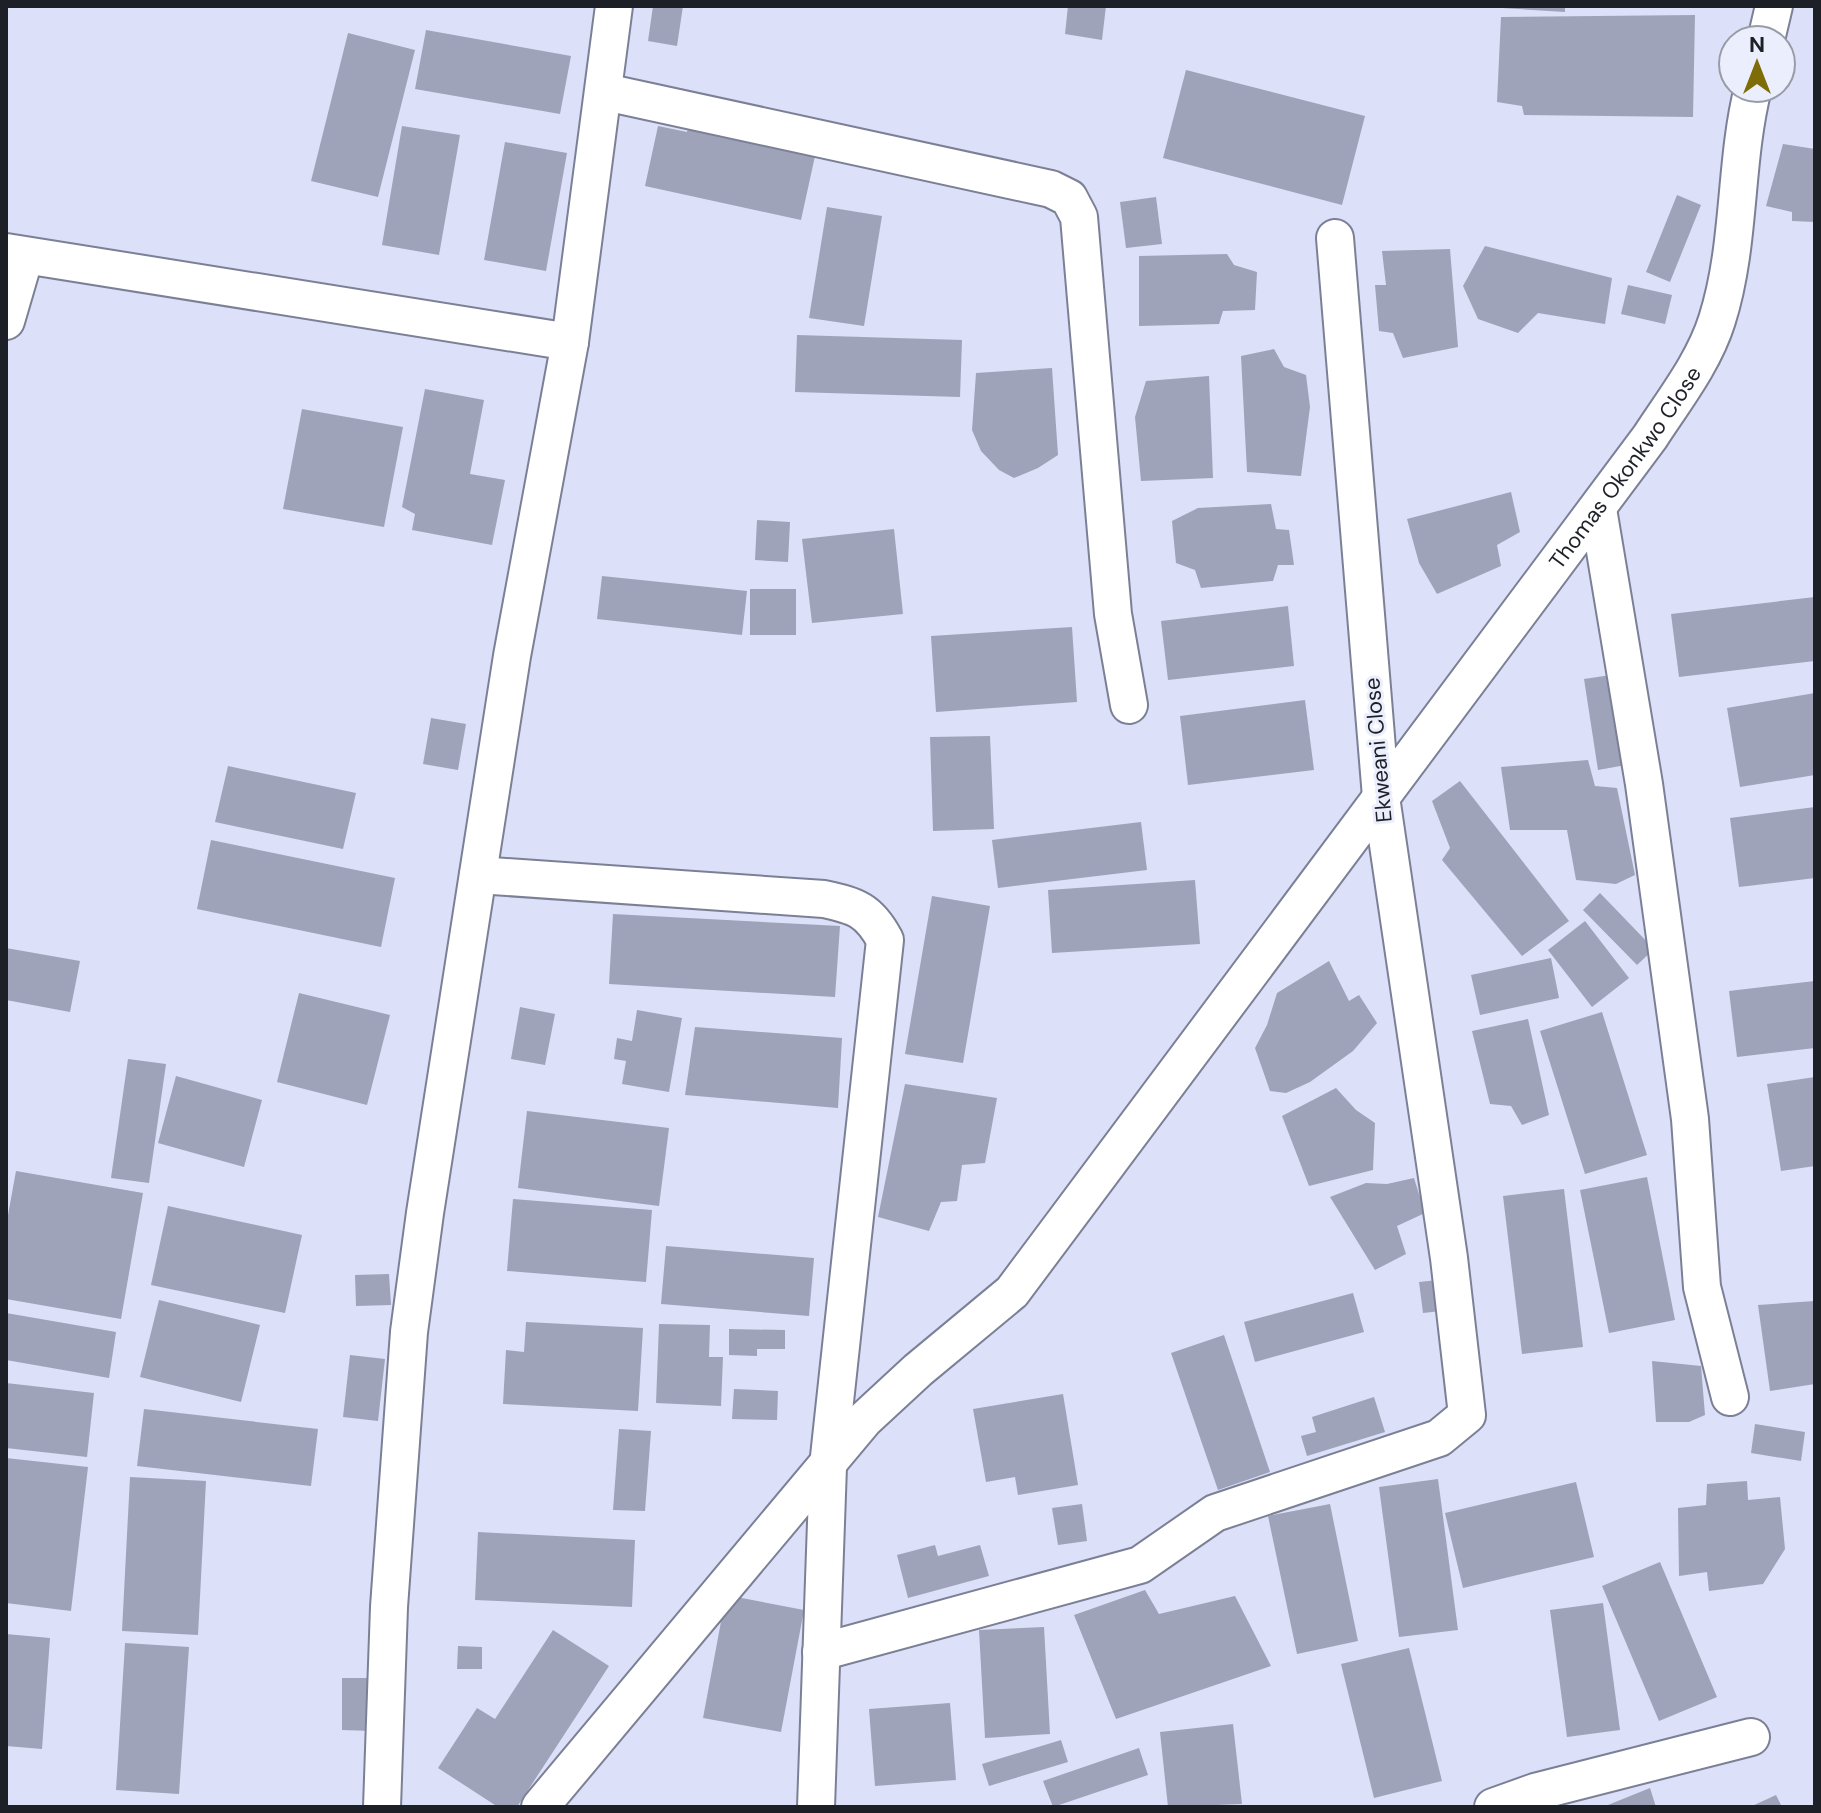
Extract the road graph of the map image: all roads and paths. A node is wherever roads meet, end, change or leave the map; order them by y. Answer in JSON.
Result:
{"nodes":[{"id":1,"x":614,"y":6,"type":"edge"},
{"id":2,"x":605,"y":92,"type":"junction"},
{"id":3,"x":1751,"y":104,"type":"edge"},
{"id":4,"x":1335,"y":238,"type":"dead end"},
{"id":5,"x":16,"y":254,"type":"edge"},
{"id":6,"x":6,"y":321,"type":"edge"},
{"id":7,"x":570,"y":342,"type":"junction"},
{"id":8,"x":1598,"y":509,"type":"junction"},
{"id":9,"x":1129,"y":705,"type":"dead end"},
{"id":10,"x":1381,"y":797,"type":"junction"},
{"id":11,"x":478,"y":875,"type":"junction"},
{"id":12,"x":1730,"y":1397,"type":"dead end"},
{"id":13,"x":828,"y":1466,"type":"junction"},
{"id":14,"x":821,"y":1652,"type":"junction"},
{"id":15,"x":1751,"y":1737,"type":"dead end"},
{"id":16,"x":1536,"y":1800,"type":"edge"},
{"id":17,"x":382,"y":1807,"type":"edge"},
{"id":18,"x":540,"y":1807,"type":"edge"},
{"id":19,"x":816,"y":1807,"type":"edge"},
{"id":20,"x":1493,"y":1807,"type":"edge"}],
"edges":[{"from":1,"to":2,"type":"street"},
{"from":2,"to":7,"type":"street"},
{"from":2,"to":9,"type":"street"},
{"from":3,"to":8,"type":"street","name":"Thomas Okonkwo Close"},
{"from":4,"to":10,"type":"street","name":"Ekweani Close"},
{"from":5,"to":6,"type":"street"},
{"from":5,"to":7,"type":"street"},
{"from":7,"to":11,"type":"street"},
{"from":8,"to":10,"type":"street","name":"Thomas Okonkwo Close"},
{"from":8,"to":12,"type":"street"},
{"from":10,"to":13,"type":"street","name":"Thomas Okonkwo Close"},
{"from":10,"to":14,"type":"street","name":"Ekweani Close"},
{"from":11,"to":13,"type":"street"},
{"from":11,"to":17,"type":"street"},
{"from":13,"to":14,"type":"street"},
{"from":13,"to":18,"type":"street","name":"Thomas Okonkwo Close"},
{"from":14,"to":19,"type":"street"},
{"from":15,"to":16,"type":"street"},
{"from":16,"to":20,"type":"street"}]}
